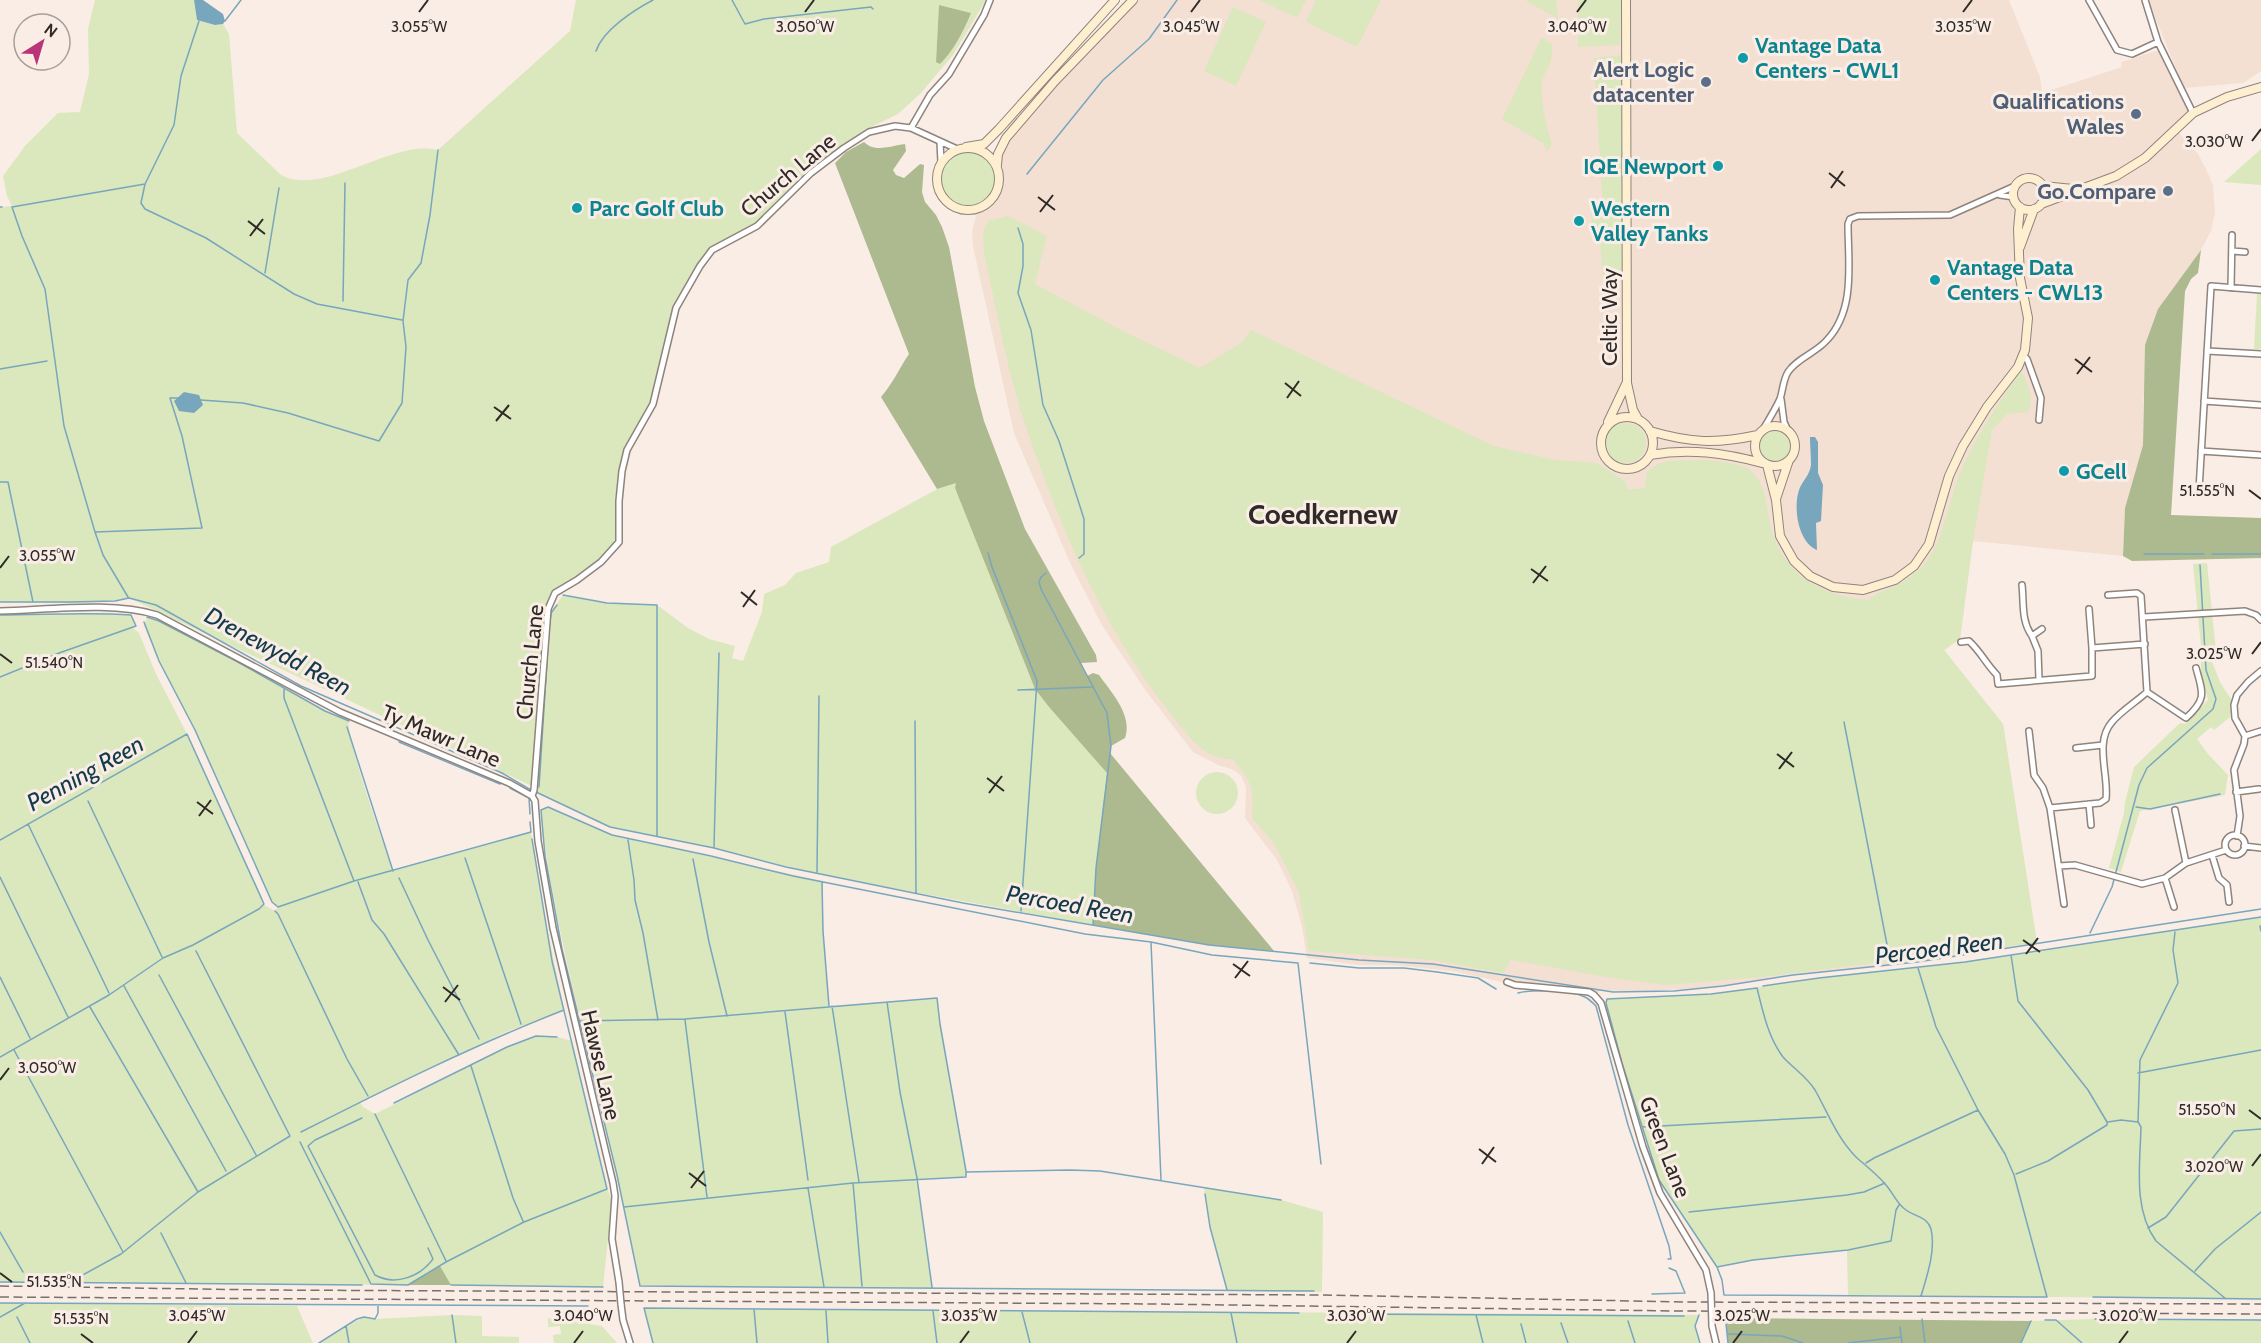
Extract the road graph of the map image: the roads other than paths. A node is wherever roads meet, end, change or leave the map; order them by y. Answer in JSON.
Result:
{"nodes":[{"id":1,"x":990,"y":0,"type":"edge"},
{"id":2,"x":1115,"y":0,"type":"edge"},
{"id":3,"x":1132,"y":0,"type":"edge"},
{"id":4,"x":1626,"y":0,"type":"edge"},
{"id":5,"x":2089,"y":0,"type":"edge"},
{"id":6,"x":2145,"y":0,"type":"edge"},
{"id":7,"x":2158,"y":42,"type":"junction"},
{"id":8,"x":2261,"y":87,"type":"edge"},
{"id":9,"x":2249,"y":92,"type":"junction"},
{"id":10,"x":2261,"y":94,"type":"edge"},
{"id":11,"x":2193,"y":113,"type":"junction"},
{"id":12,"x":911,"y":128,"type":"junction"},
{"id":13,"x":940,"y":142,"type":"junction"},
{"id":14,"x":966,"y":147,"type":"junction"},
{"id":15,"x":957,"y":149,"type":"junction"},
{"id":16,"x":941,"y":162,"type":"junction"},
{"id":17,"x":997,"y":165,"type":"junction"},
{"id":18,"x":2015,"y":186,"type":"junction"},
{"id":19,"x":2043,"y":186,"type":"junction"},
{"id":20,"x":2078,"y":189,"type":"junction"},
{"id":21,"x":1998,"y":195,"type":"junction"},
{"id":22,"x":2014,"y":196,"type":"junction"},
{"id":23,"x":2042,"y":204,"type":"junction"},
{"id":24,"x":2020,"y":207,"type":"junction"},
{"id":25,"x":2034,"y":209,"type":"junction"},
{"id":26,"x":2232,"y":235,"type":"dead end"},
{"id":27,"x":2232,"y":251,"type":"junction"},
{"id":28,"x":2245,"y":252,"type":"dead end"},
{"id":29,"x":2019,"y":254,"type":"junction"},
{"id":30,"x":2231,"y":288,"type":"junction"},
{"id":31,"x":2261,"y":290,"type":"edge"},
{"id":32,"x":2207,"y":351,"type":"junction"},
{"id":33,"x":2261,"y":354,"type":"edge"},
{"id":34,"x":2023,"y":356,"type":"junction"},
{"id":35,"x":1627,"y":383,"type":"junction"},
{"id":36,"x":1780,"y":397,"type":"junction"},
{"id":37,"x":2204,"y":401,"type":"junction"},
{"id":38,"x":2261,"y":405,"type":"edge"},
{"id":39,"x":1638,"y":419,"type":"junction"},
{"id":40,"x":2039,"y":420,"type":"dead end"},
{"id":41,"x":1607,"y":425,"type":"junction"},
{"id":42,"x":1650,"y":431,"type":"junction"},
{"id":43,"x":1760,"y":433,"type":"junction"},
{"id":44,"x":1789,"y":433,"type":"junction"},
{"id":45,"x":2201,"y":451,"type":"junction"},
{"id":46,"x":1650,"y":455,"type":"junction"},
{"id":47,"x":2261,"y":455,"type":"edge"},
{"id":48,"x":1789,"y":460,"type":"junction"},
{"id":49,"x":1765,"y":464,"type":"junction"},
{"id":50,"x":2199,"y":490,"type":"dead end"},
{"id":51,"x":1776,"y":500,"type":"junction"},
{"id":52,"x":2022,"y":585,"type":"dead end"},
{"id":53,"x":2108,"y":595,"type":"dead end"},
{"id":54,"x":2089,"y":609,"type":"dead end"},
{"id":55,"x":0,"y":611,"type":"edge"},
{"id":56,"x":2144,"y":617,"type":"junction"},
{"id":57,"x":2261,"y":620,"type":"edge"},
{"id":58,"x":2042,"y":629,"type":"dead end"},
{"id":59,"x":2032,"y":636,"type":"junction"},
{"id":60,"x":1961,"y":642,"type":"dead end"},
{"id":61,"x":2145,"y":645,"type":"junction"},
{"id":62,"x":2092,"y":648,"type":"junction"},
{"id":63,"x":2196,"y":668,"type":"dead end"},
{"id":64,"x":2261,"y":671,"type":"edge"},
{"id":65,"x":2039,"y":680,"type":"junction"},
{"id":66,"x":2147,"y":692,"type":"junction"},
{"id":67,"x":2029,"y":731,"type":"dead end"},
{"id":68,"x":2261,"y":731,"type":"edge"},
{"id":69,"x":2245,"y":736,"type":"junction"},
{"id":70,"x":2103,"y":745,"type":"junction"},
{"id":71,"x":2076,"y":748,"type":"dead end"},
{"id":72,"x":2259,"y":789,"type":"dead end"},
{"id":73,"x":2236,"y":792,"type":"junction"},
{"id":74,"x":533,"y":793,"type":"junction"},
{"id":75,"x":2089,"y":804,"type":"junction"},
{"id":76,"x":2050,"y":808,"type":"junction"},
{"id":77,"x":2175,"y":810,"type":"dead end"},
{"id":78,"x":2091,"y":825,"type":"dead end"},
{"id":79,"x":2237,"y":836,"type":"junction"},
{"id":80,"x":2244,"y":846,"type":"junction"},
{"id":81,"x":2261,"y":848,"type":"edge"},
{"id":82,"x":2226,"y":850,"type":"junction"},
{"id":83,"x":2212,"y":855,"type":"junction"},
{"id":84,"x":2186,"y":863,"type":"junction"},
{"id":85,"x":2059,"y":866,"type":"junction"},
{"id":86,"x":2165,"y":878,"type":"junction"},
{"id":87,"x":2229,"y":902,"type":"dead end"},
{"id":88,"x":2064,"y":904,"type":"dead end"},
{"id":89,"x":2174,"y":907,"type":"dead end"},
{"id":90,"x":1507,"y":982,"type":"dead end"},
{"id":91,"x":630,"y":1343,"type":"edge"},
{"id":92,"x":1716,"y":1343,"type":"edge"}],
"edges":[{"from":1,"to":12,"type":"street"},
{"from":2,"to":14,"type":"street"},
{"from":3,"to":17,"type":"street"},
{"from":4,"to":35,"type":"street","name":"Celtic Way"},
{"from":5,"to":7,"type":"street"},
{"from":6,"to":7,"type":"street"},
{"from":7,"to":11,"type":"street"},
{"from":8,"to":9,"type":"street"},
{"from":9,"to":10,"type":"street"},
{"from":9,"to":11,"type":"street"},
{"from":11,"to":20,"type":"street"},
{"from":12,"to":13,"type":"street","name":"Church Lane"},
{"from":12,"to":74,"type":"street","name":"Church Lane"},
{"from":13,"to":15,"type":"street","name":"Church Lane"},
{"from":13,"to":16,"type":"street"},
{"from":14,"to":15,"type":"street"},
{"from":14,"to":17,"type":"street"},
{"from":15,"to":16,"type":"street"},
{"from":16,"to":17,"type":"street"},
{"from":18,"to":19,"type":"street"},
{"from":18,"to":21,"type":"street"},
{"from":18,"to":22,"type":"street"},
{"from":19,"to":20,"type":"street"},
{"from":19,"to":23,"type":"street"},
{"from":20,"to":23,"type":"street"},
{"from":21,"to":22,"type":"street"},
{"from":21,"to":36,"type":"street"},
{"from":22,"to":24,"type":"street"},
{"from":23,"to":25,"type":"street"},
{"from":24,"to":25,"type":"street"},
{"from":24,"to":29,"type":"street"},
{"from":25,"to":29,"type":"street"},
{"from":26,"to":27,"type":"street"},
{"from":27,"to":28,"type":"street"},
{"from":27,"to":30,"type":"street"},
{"from":29,"to":34,"type":"street"},
{"from":30,"to":31,"type":"street"},
{"from":30,"to":32,"type":"street"},
{"from":32,"to":33,"type":"street"},
{"from":32,"to":37,"type":"street"},
{"from":34,"to":40,"type":"street"},
{"from":34,"to":51,"type":"street"},
{"from":35,"to":39,"type":"street","name":"Celtic Way"},
{"from":35,"to":41,"type":"street","name":"Celtic Way"},
{"from":36,"to":43,"type":"street"},
{"from":36,"to":44,"type":"street"},
{"from":37,"to":38,"type":"street"},
{"from":37,"to":45,"type":"street"},
{"from":39,"to":41,"type":"street"},
{"from":39,"to":42,"type":"street","name":"Celtic Way"},
{"from":41,"to":46,"type":"street","name":"Celtic Way"},
{"from":42,"to":43,"type":"street","name":"Celtic Way"},
{"from":42,"to":46,"type":"street"},
{"from":43,"to":44,"type":"street"},
{"from":43,"to":49,"type":"street"},
{"from":44,"to":48,"type":"street"},
{"from":45,"to":47,"type":"street"},
{"from":45,"to":50,"type":"street"},
{"from":46,"to":49,"type":"street","name":"Celtic Way"},
{"from":48,"to":49,"type":"street"},
{"from":48,"to":51,"type":"street"},
{"from":49,"to":51,"type":"street"},
{"from":52,"to":59,"type":"street"},
{"from":53,"to":56,"type":"street"},
{"from":54,"to":62,"type":"street"},
{"from":55,"to":74,"type":"street","name":"Ty Mawr Lane"},
{"from":56,"to":57,"type":"street"},
{"from":56,"to":61,"type":"street"},
{"from":58,"to":59,"type":"street"},
{"from":59,"to":65,"type":"street"},
{"from":60,"to":65,"type":"street"},
{"from":61,"to":62,"type":"street"},
{"from":61,"to":66,"type":"street"},
{"from":62,"to":65,"type":"street"},
{"from":63,"to":66,"type":"street"},
{"from":64,"to":69,"type":"street"},
{"from":66,"to":70,"type":"street"},
{"from":67,"to":76,"type":"street"},
{"from":68,"to":69,"type":"street"},
{"from":69,"to":73,"type":"street"},
{"from":70,"to":71,"type":"street"},
{"from":70,"to":75,"type":"street"},
{"from":72,"to":73,"type":"street"},
{"from":73,"to":79,"type":"street"},
{"from":74,"to":91,"type":"street","name":"Hawse Lane","bridge":true},
{"from":75,"to":76,"type":"street"},
{"from":75,"to":78,"type":"street"},
{"from":76,"to":85,"type":"street"},
{"from":77,"to":84,"type":"street"},
{"from":79,"to":80,"type":"street"},
{"from":79,"to":82,"type":"street"},
{"from":80,"to":81,"type":"street"},
{"from":80,"to":82,"type":"street"},
{"from":82,"to":83,"type":"street"},
{"from":83,"to":84,"type":"street"},
{"from":83,"to":87,"type":"street"},
{"from":84,"to":86,"type":"street"},
{"from":85,"to":86,"type":"street"},
{"from":85,"to":88,"type":"street"},
{"from":86,"to":89,"type":"street"},
{"from":90,"to":92,"type":"street","name":"Green Lane","bridge":true}]}
